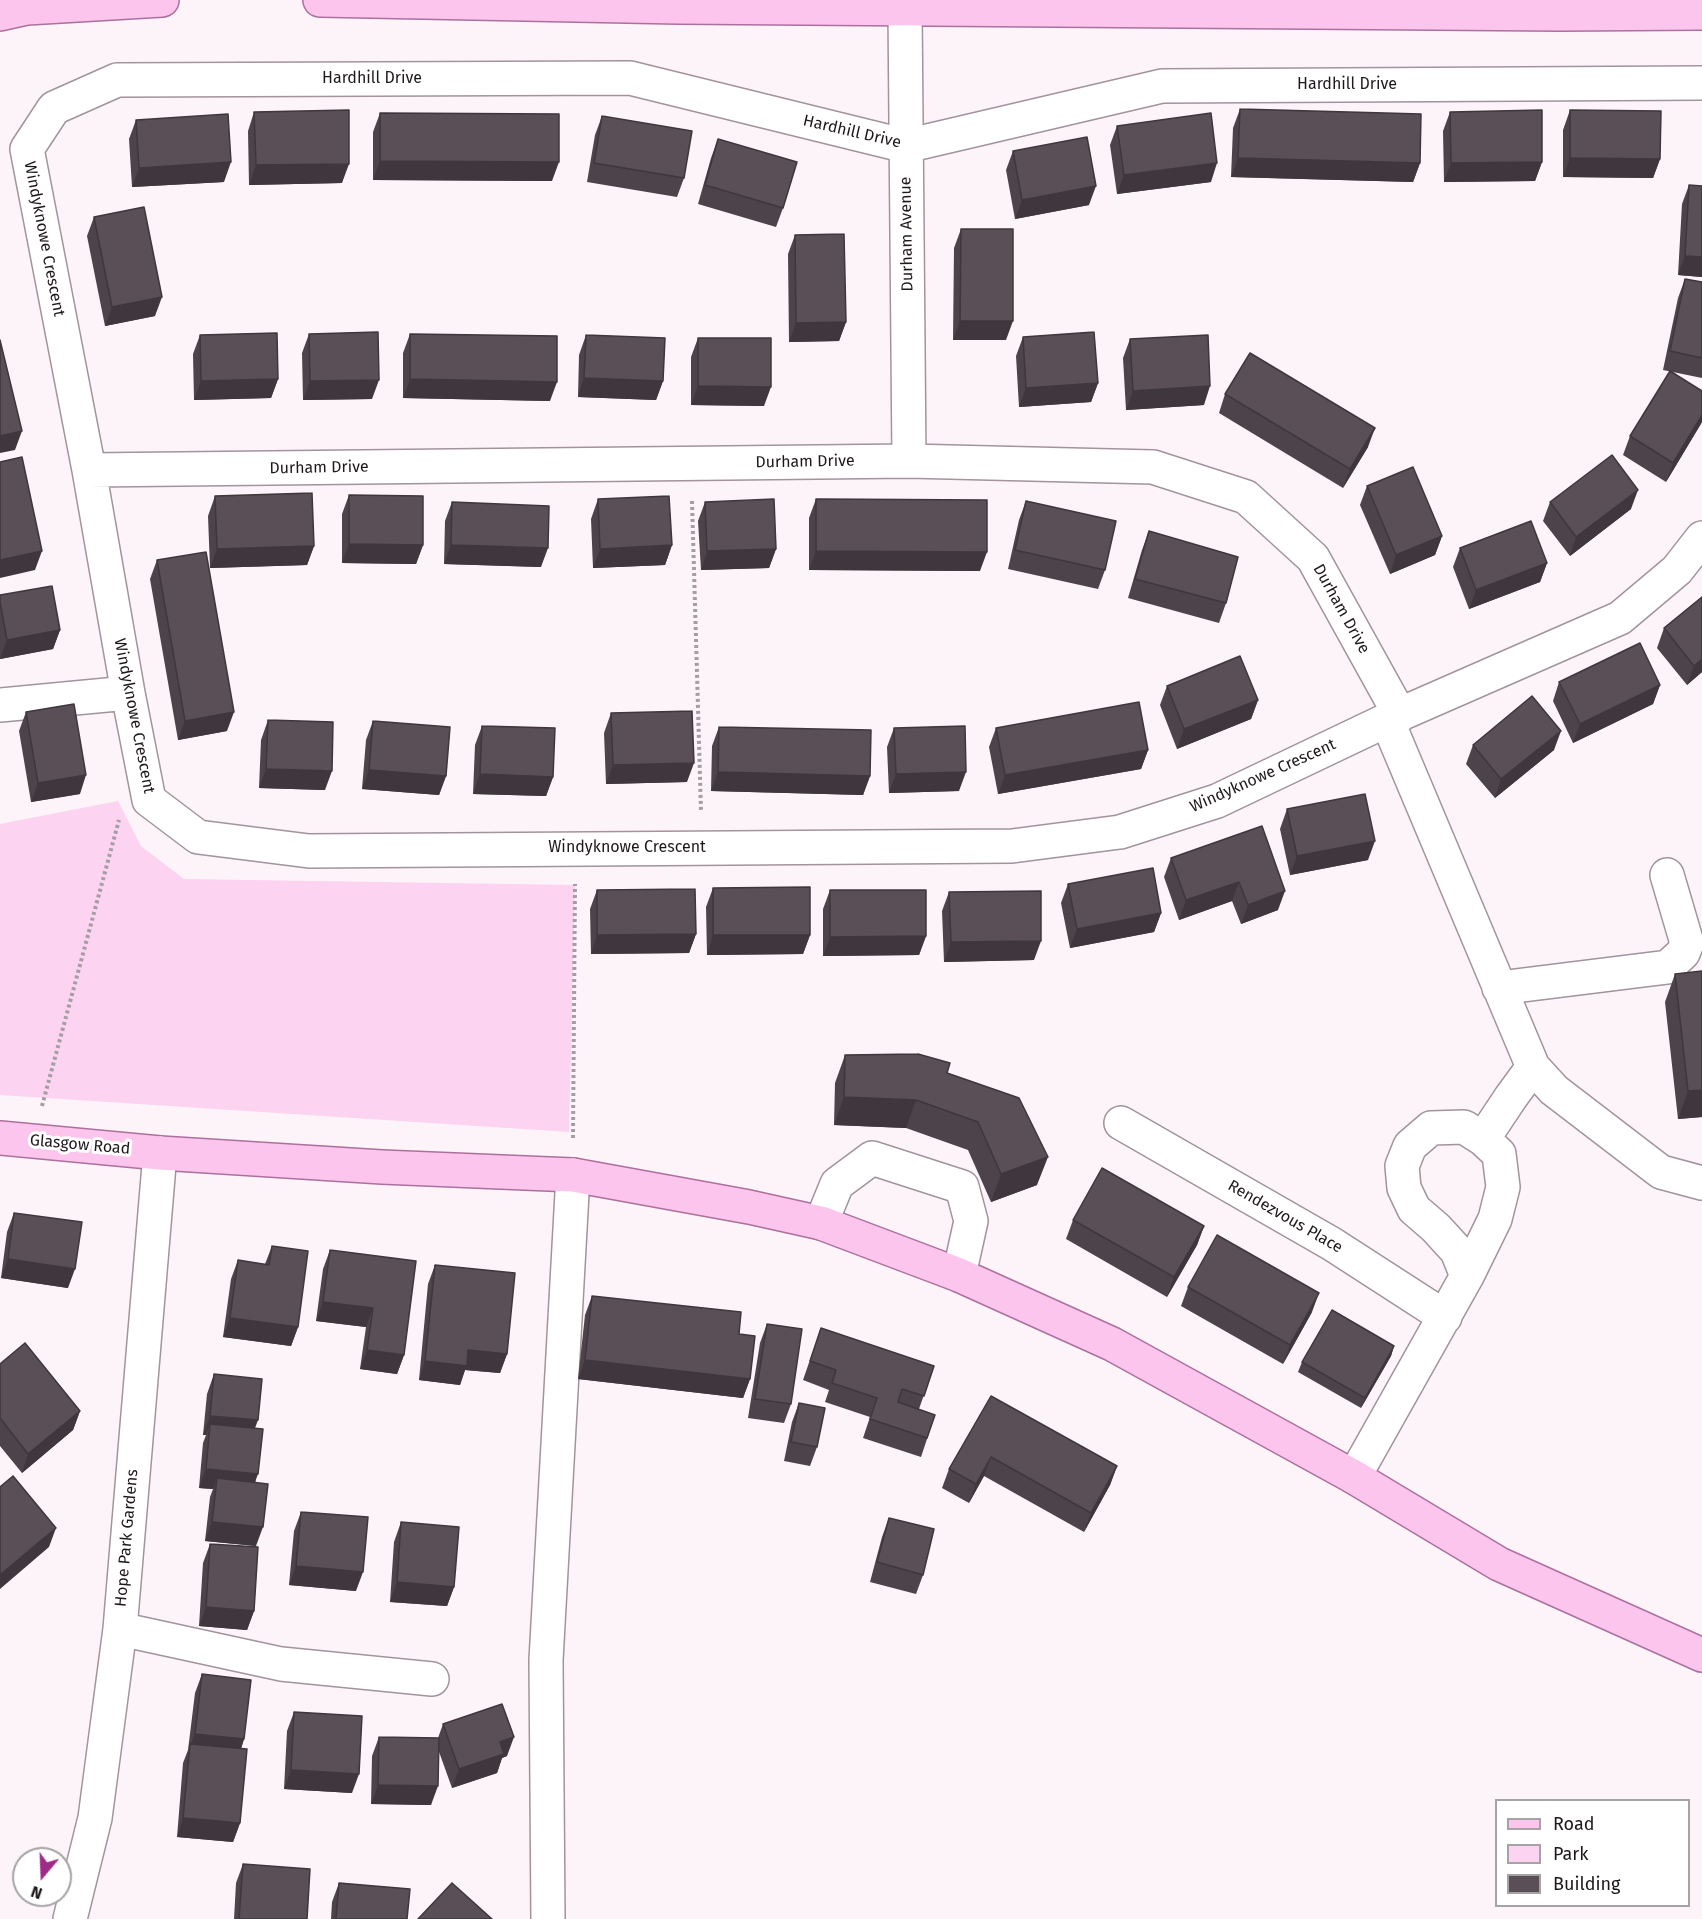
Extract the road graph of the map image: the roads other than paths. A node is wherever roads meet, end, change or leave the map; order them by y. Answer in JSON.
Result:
{"nodes":[{"id":1,"x":162,"y":0,"type":"edge"},
{"id":2,"x":320,"y":0,"type":"edge"},
{"id":3,"x":678,"y":3,"type":"edge"},
{"id":4,"x":1560,"y":7,"type":"edge"},
{"id":5,"x":905,"y":8,"type":"junction"},
{"id":6,"x":1702,"y":13,"type":"edge"},
{"id":7,"x":0,"y":14,"type":"edge"},
{"id":8,"x":1702,"y":82,"type":"edge"},
{"id":9,"x":906,"y":146,"type":"junction"},
{"id":10,"x":27,"y":148,"type":"joint"},
{"id":11,"x":909,"y":461,"type":"junction"},
{"id":12,"x":89,"y":470,"type":"junction"},
{"id":13,"x":1702,"y":538,"type":"edge"},
{"id":14,"x":128,"y":693,"type":"junction"},
{"id":15,"x":0,"y":705,"type":"edge"},
{"id":16,"x":1394,"y":718,"type":"junction"},
{"id":17,"x":1667,"y":875,"type":"dead end"},
{"id":18,"x":1499,"y":988,"type":"junction"},
{"id":19,"x":1533,"y":1067,"type":"junction"},
{"id":20,"x":1121,"y":1123,"type":"dead end"},
{"id":21,"x":0,"y":1138,"type":"edge"},
{"id":22,"x":1483,"y":1139,"type":"junction"},
{"id":23,"x":160,"y":1153,"type":"junction"},
{"id":24,"x":573,"y":1175,"type":"junction"},
{"id":25,"x":1702,"y":1183,"type":"edge"},
{"id":26,"x":821,"y":1223,"type":"junction"},
{"id":27,"x":959,"y":1275,"type":"junction"},
{"id":28,"x":1467,"y":1276,"type":"junction"},
{"id":29,"x":1445,"y":1317,"type":"junction"},
{"id":30,"x":1354,"y":1477,"type":"junction"},
{"id":31,"x":120,"y":1629,"type":"junction"},
{"id":32,"x":1702,"y":1655,"type":"edge"},
{"id":33,"x":432,"y":1679,"type":"dead end"},
{"id":34,"x":70,"y":1919,"type":"edge"},
{"id":35,"x":548,"y":1919,"type":"edge"}],
"edges":[{"from":1,"to":7,"type":"main road"},
{"from":2,"to":3,"type":"main road"},
{"from":3,"to":5,"type":"main road"},
{"from":4,"to":5,"type":"main road"},
{"from":4,"to":6,"type":"main road"},
{"from":5,"to":9,"type":"street","name":"Durham Avenue"},
{"from":8,"to":9,"type":"street","name":"Hardhill Drive"},
{"from":9,"to":10,"type":"street","name":"Hardhill Drive"},
{"from":9,"to":11,"type":"street","name":"Durham Avenue"},
{"from":10,"to":12,"type":"street","name":"Windyknowe Crescent"},
{"from":11,"to":12,"type":"street","name":"Durham Drive"},
{"from":11,"to":16,"type":"street","name":"Durham Drive"},
{"from":12,"to":14,"type":"street","name":"Windyknowe Crescent"},
{"from":13,"to":16,"type":"street","name":"Windyknowe Crescent"},
{"from":14,"to":15,"type":"street"},
{"from":14,"to":16,"type":"street","name":"Windyknowe Crescent"},
{"from":16,"to":18,"type":"street","name":"Durham Drive"},
{"from":17,"to":18,"type":"street"},
{"from":18,"to":19,"type":"street","name":"Durham Drive"},
{"from":19,"to":22,"type":"street"},
{"from":19,"to":25,"type":"street","name":"Durham Drive"},
{"from":20,"to":29,"type":"street","name":"Rendezvous Place"},
{"from":21,"to":23,"type":"main road","name":"Glasgow Road"},
{"from":22,"to":28,"type":"street"},
{"from":22,"to":28,"type":"street"},
{"from":23,"to":24,"type":"main road","name":"Glasgow Road"},
{"from":23,"to":31,"type":"street","name":"Hope Park Gardens"},
{"from":24,"to":26,"type":"main road","name":"Glasgow Road"},
{"from":24,"to":35,"type":"street"},
{"from":26,"to":27,"type":"main road","name":"Glasgow Road"},
{"from":26,"to":27,"type":"street"},
{"from":27,"to":30,"type":"main road","name":"Glasgow Road"},
{"from":28,"to":29,"type":"street"},
{"from":29,"to":30,"type":"street"},
{"from":30,"to":32,"type":"main road","name":"Glasgow Road"},
{"from":31,"to":33,"type":"street"},
{"from":31,"to":34,"type":"street","name":"Hope Park Gardens"}]}
